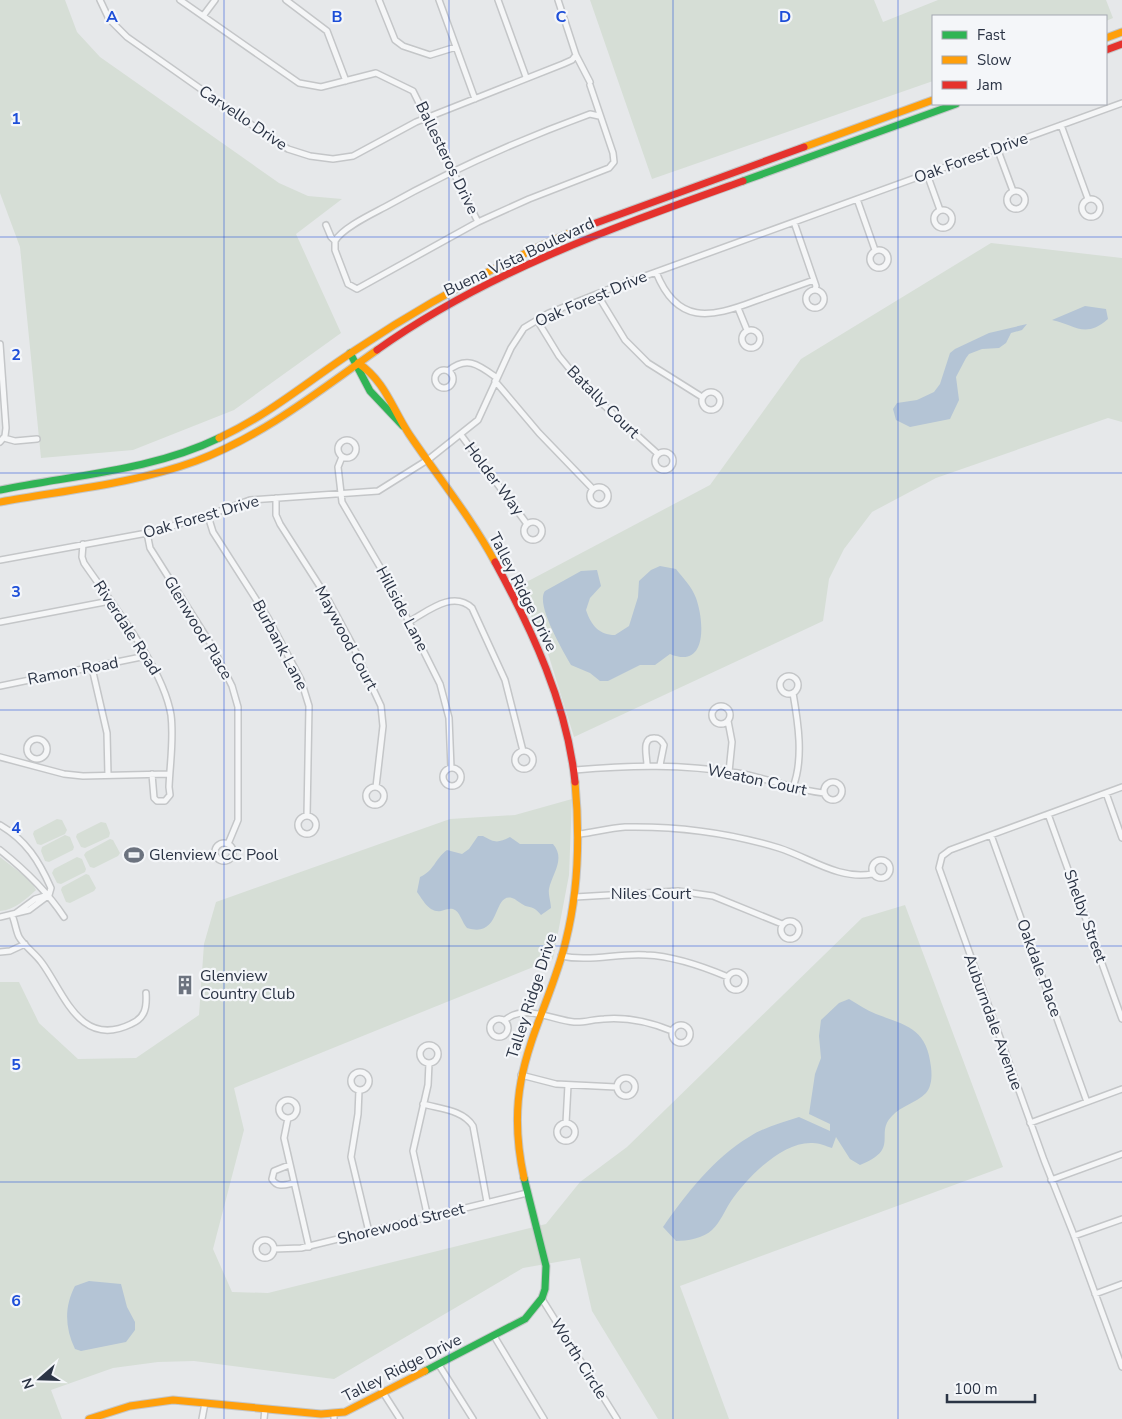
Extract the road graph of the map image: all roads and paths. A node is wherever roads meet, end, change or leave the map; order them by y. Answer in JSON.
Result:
{"nodes":[{"id":1,"x":100,"y":0,"type":"edge"},
{"id":2,"x":180,"y":0,"type":"edge"},
{"id":3,"x":215,"y":0,"type":"edge"},
{"id":4,"x":286,"y":0,"type":"edge"},
{"id":5,"x":379,"y":0,"type":"edge"},
{"id":6,"x":439,"y":0,"type":"edge"},
{"id":7,"x":498,"y":0,"type":"edge"},
{"id":8,"x":558,"y":0,"type":"edge"},
{"id":9,"x":203,"y":16,"type":"junction"},
{"id":10,"x":1122,"y":32,"type":"edge"},
{"id":11,"x":1107,"y":38,"type":"edge"},
{"id":12,"x":1122,"y":44,"type":"edge"},
{"id":13,"x":456,"y":47,"type":"junction"},
{"id":14,"x":1107,"y":50,"type":"edge"},
{"id":15,"x":576,"y":55,"type":"junction"},
{"id":16,"x":526,"y":77,"type":"junction"},
{"id":17,"x":346,"y":81,"type":"junction"},
{"id":18,"x":475,"y":99,"type":"junction"},
{"id":19,"x":932,"y":100,"type":"edge"},
{"id":20,"x":1122,"y":104,"type":"edge"},
{"id":21,"x":953,"y":105,"type":"edge"},
{"id":22,"x":599,"y":116,"type":"junction"},
{"id":23,"x":427,"y":118,"type":"junction"},
{"id":24,"x":1061,"y":125,"type":"junction"},
{"id":25,"x":997,"y":148,"type":"junction"},
{"id":26,"x":453,"y":172,"type":"junction"},
{"id":27,"x":927,"y":174,"type":"junction"},
{"id":28,"x":1013,"y":191,"type":"dead end"},
{"id":29,"x":857,"y":199,"type":"junction"},
{"id":30,"x":1088,"y":199,"type":"dead end"},
{"id":31,"x":940,"y":210,"type":"dead end"},
{"id":32,"x":478,"y":222,"type":"junction"},
{"id":33,"x":794,"y":222,"type":"junction"},
{"id":34,"x":326,"y":225,"type":"dead end"},
{"id":35,"x":335,"y":240,"type":"junction"},
{"id":36,"x":875,"y":250,"type":"dead end"},
{"id":37,"x":656,"y":272,"type":"junction"},
{"id":38,"x":814,"y":280,"type":"junction"},
{"id":39,"x":815,"y":290,"type":"dead end"},
{"id":40,"x":597,"y":294,"type":"junction"},
{"id":41,"x":738,"y":308,"type":"junction"},
{"id":42,"x":537,"y":320,"type":"junction"},
{"id":43,"x":747,"y":330,"type":"dead end"},
{"id":44,"x":0,"y":344,"type":"edge"},
{"id":45,"x":350,"y":353,"type":"junction"},
{"id":46,"x":358,"y":363,"type":"junction"},
{"id":47,"x":448,"y":371,"type":"dead end"},
{"id":48,"x":496,"y":380,"type":"junction"},
{"id":49,"x":1,"y":384,"type":"edge"},
{"id":50,"x":702,"y":397,"type":"dead end"},
{"id":51,"x":409,"y":432,"type":"junction"},
{"id":52,"x":461,"y":435,"type":"junction"},
{"id":53,"x":37,"y":439,"type":"dead end"},
{"id":54,"x":2,"y":440,"type":"edge"},
{"id":55,"x":658,"y":454,"type":"dead end"},
{"id":56,"x":342,"y":457,"type":"dead end"},
{"id":57,"x":429,"y":459,"type":"junction"},
{"id":58,"x":593,"y":489,"type":"dead end"},
{"id":59,"x":0,"y":490,"type":"edge"},
{"id":60,"x":340,"y":494,"type":"junction"},
{"id":61,"x":276,"y":498,"type":"junction"},
{"id":62,"x":0,"y":502,"type":"edge"},
{"id":63,"x":208,"y":516,"type":"junction"},
{"id":64,"x":527,"y":524,"type":"dead end"},
{"id":65,"x":146,"y":533,"type":"junction"},
{"id":66,"x":83,"y":544,"type":"junction"},
{"id":67,"x":0,"y":560,"type":"edge"},
{"id":68,"x":110,"y":601,"type":"junction"},
{"id":69,"x":0,"y":622,"type":"edge"},
{"id":70,"x":410,"y":622,"type":"junction"},
{"id":71,"x":146,"y":656,"type":"junction"},
{"id":72,"x":92,"y":668,"type":"junction"},
{"id":73,"x":0,"y":686,"type":"edge"},
{"id":74,"x":793,"y":693,"type":"dead end"},
{"id":75,"x":728,"y":721,"type":"dead end"},
{"id":76,"x":523,"y":750,"type":"dead end"},
{"id":77,"x":0,"y":757,"type":"edge"},
{"id":78,"x":34,"y":758,"type":"dead end"},
{"id":79,"x":647,"y":765,"type":"junction"},
{"id":80,"x":660,"y":765,"type":"junction"},
{"id":81,"x":30,"y":766,"type":"junction"},
{"id":82,"x":451,"y":768,"type":"dead end"},
{"id":83,"x":575,"y":770,"type":"junction"},
{"id":84,"x":729,"y":772,"type":"junction"},
{"id":85,"x":152,"y":774,"type":"junction"},
{"id":86,"x":169,"y":774,"type":"junction"},
{"id":87,"x":108,"y":775,"type":"junction"},
{"id":88,"x":376,"y":787,"type":"dead end"},
{"id":89,"x":792,"y":787,"type":"junction"},
{"id":90,"x":1122,"y":787,"type":"edge"},
{"id":91,"x":824,"y":793,"type":"dead end"},
{"id":92,"x":1106,"y":793,"type":"junction"},
{"id":93,"x":1048,"y":814,"type":"junction"},
{"id":94,"x":307,"y":816,"type":"dead end"},
{"id":95,"x":0,"y":825,"type":"edge"},
{"id":96,"x":580,"y":834,"type":"junction"},
{"id":97,"x":990,"y":835,"type":"junction"},
{"id":98,"x":1122,"y":838,"type":"edge"},
{"id":99,"x":228,"y":844,"type":"dead end"},
{"id":100,"x":0,"y":850,"type":"edge"},
{"id":101,"x":872,"y":874,"type":"dead end"},
{"id":102,"x":49,"y":895,"type":"junction"},
{"id":103,"x":575,"y":897,"type":"junction"},
{"id":104,"x":14,"y":914,"type":"junction"},
{"id":105,"x":0,"y":917,"type":"edge"},
{"id":106,"x":64,"y":917,"type":"dead end"},
{"id":107,"x":782,"y":924,"type":"dead end"},
{"id":108,"x":24,"y":944,"type":"junction"},
{"id":109,"x":0,"y":952,"type":"edge"},
{"id":110,"x":561,"y":956,"type":"junction"},
{"id":111,"x":728,"y":977,"type":"dead end"},
{"id":112,"x":146,"y":993,"type":"dead end"},
{"id":113,"x":540,"y":1014,"type":"junction"},
{"id":114,"x":1122,"y":1019,"type":"edge"},
{"id":115,"x":504,"y":1021,"type":"dead end"},
{"id":116,"x":672,"y":1030,"type":"dead end"},
{"id":117,"x":429,"y":1063,"type":"dead end"},
{"id":118,"x":521,"y":1076,"type":"junction"},
{"id":119,"x":568,"y":1085,"type":"junction"},
{"id":120,"x":616,"y":1087,"type":"dead end"},
{"id":121,"x":1122,"y":1089,"type":"edge"},
{"id":122,"x":360,"y":1090,"type":"dead end"},
{"id":123,"x":1087,"y":1102,"type":"junction"},
{"id":124,"x":423,"y":1104,"type":"junction"},
{"id":125,"x":288,"y":1118,"type":"dead end"},
{"id":126,"x":566,"y":1123,"type":"dead end"},
{"id":127,"x":1030,"y":1123,"type":"junction"},
{"id":128,"x":1122,"y":1154,"type":"edge"},
{"id":129,"x":289,"y":1165,"type":"junction"},
{"id":130,"x":1051,"y":1180,"type":"junction"},
{"id":131,"x":293,"y":1183,"type":"junction"},
{"id":132,"x":527,"y":1193,"type":"junction"},
{"id":133,"x":487,"y":1202,"type":"junction"},
{"id":134,"x":428,"y":1218,"type":"junction"},
{"id":135,"x":1122,"y":1219,"type":"edge"},
{"id":136,"x":368,"y":1232,"type":"junction"},
{"id":137,"x":1074,"y":1236,"type":"junction"},
{"id":138,"x":309,"y":1246,"type":"junction"},
{"id":139,"x":274,"y":1249,"type":"dead end"},
{"id":140,"x":1122,"y":1284,"type":"edge"},
{"id":141,"x":1095,"y":1294,"type":"junction"},
{"id":142,"x":542,"y":1299,"type":"junction"},
{"id":143,"x":494,"y":1336,"type":"junction"},
{"id":144,"x":439,"y":1365,"type":"junction"},
{"id":145,"x":1122,"y":1367,"type":"edge"},
{"id":146,"x":384,"y":1394,"type":"junction"},
{"id":147,"x":205,"y":1403,"type":"junction"},
{"id":148,"x":265,"y":1409,"type":"junction"},
{"id":149,"x":334,"y":1416,"type":"edge"},
{"id":150,"x":94,"y":1418,"type":"edge"},
{"id":151,"x":202,"y":1419,"type":"edge"},
{"id":152,"x":264,"y":1419,"type":"edge"},
{"id":153,"x":400,"y":1419,"type":"edge"},
{"id":154,"x":473,"y":1419,"type":"edge"},
{"id":155,"x":544,"y":1419,"type":"edge"},
{"id":156,"x":616,"y":1419,"type":"edge"}],
"edges":[{"from":1,"to":23,"type":"street","name":"Carvello Drive"},
{"from":2,"to":9,"type":"street","name":"Ballesteros Drive"},
{"from":3,"to":9,"type":"street"},
{"from":4,"to":17,"type":"street"},
{"from":5,"to":13,"type":"street"},
{"from":6,"to":13,"type":"street"},
{"from":7,"to":16,"type":"street"},
{"from":8,"to":15,"type":"street"},
{"from":9,"to":17,"type":"street","name":"Ballesteros Drive"},
{"from":10,"to":11,"type":"main road"},
{"from":12,"to":14,"type":"main road"},
{"from":13,"to":18,"type":"street"},
{"from":15,"to":16,"type":"street","name":"Carvello Drive"},
{"from":15,"to":22,"type":"street"},
{"from":16,"to":18,"type":"street","name":"Carvello Drive"},
{"from":17,"to":23,"type":"street","name":"Ballesteros Drive"},
{"from":18,"to":23,"type":"street","name":"Carvello Drive"},
{"from":19,"to":45,"type":"main road","name":"Buena Vista Boulevard"},
{"from":20,"to":24,"type":"street","name":"Oak Forest Drive"},
{"from":21,"to":46,"type":"main road","name":"Buena Vista Boulevard"},
{"from":22,"to":26,"type":"street"},
{"from":22,"to":32,"type":"street"},
{"from":23,"to":26,"type":"street","name":"Ballesteros Drive"},
{"from":24,"to":25,"type":"street","name":"Oak Forest Drive"},
{"from":24,"to":30,"type":"street"},
{"from":25,"to":27,"type":"street","name":"Oak Forest Drive"},
{"from":25,"to":28,"type":"street"},
{"from":26,"to":32,"type":"street","name":"Ballesteros Drive"},
{"from":26,"to":35,"type":"street"},
{"from":27,"to":29,"type":"street","name":"Oak Forest Drive"},
{"from":27,"to":31,"type":"street"},
{"from":29,"to":33,"type":"street","name":"Oak Forest Drive"},
{"from":29,"to":36,"type":"street"},
{"from":32,"to":35,"type":"street"},
{"from":33,"to":37,"type":"street","name":"Oak Forest Drive"},
{"from":33,"to":38,"type":"street"},
{"from":34,"to":35,"type":"street"},
{"from":37,"to":40,"type":"street","name":"Oak Forest Drive"},
{"from":37,"to":41,"type":"street"},
{"from":38,"to":39,"type":"street"},
{"from":38,"to":41,"type":"street"},
{"from":40,"to":42,"type":"street","name":"Oak Forest Drive"},
{"from":40,"to":50,"type":"street"},
{"from":41,"to":43,"type":"street"},
{"from":42,"to":48,"type":"street","name":"Oak Forest Drive"},
{"from":42,"to":55,"type":"street","name":"Batally Court"},
{"from":44,"to":49,"type":"street"},
{"from":45,"to":46,"type":"main road"},
{"from":45,"to":59,"type":"main road","name":"Buena Vista Boulevard"},
{"from":46,"to":51,"type":"main road","name":"Talley Ridge Drive"},
{"from":46,"to":51,"type":"main road","name":"Talley Ridge Drive"},
{"from":46,"to":62,"type":"main road","name":"Buena Vista Boulevard"},
{"from":47,"to":48,"type":"street"},
{"from":48,"to":52,"type":"street","name":"Oak Forest Drive"},
{"from":48,"to":58,"type":"street"},
{"from":49,"to":54,"type":"street"},
{"from":51,"to":57,"type":"main road","name":"Talley Ridge Drive"},
{"from":52,"to":57,"type":"street","name":"Oak Forest Drive"},
{"from":52,"to":64,"type":"street","name":"Holder Way"},
{"from":53,"to":54,"type":"street"},
{"from":56,"to":60,"type":"street","name":"Hillside Lane"},
{"from":57,"to":60,"type":"street","name":"Oak Forest Drive"},
{"from":57,"to":83,"type":"main road","name":"Talley Ridge Drive"},
{"from":60,"to":61,"type":"street","name":"Oak Forest Drive"},
{"from":60,"to":70,"type":"street","name":"Hillside Lane"},
{"from":61,"to":63,"type":"street","name":"Oak Forest Drive"},
{"from":61,"to":88,"type":"street","name":"Maywood Court"},
{"from":63,"to":65,"type":"street","name":"Oak Forest Drive"},
{"from":63,"to":94,"type":"street","name":"Burbank Lane"},
{"from":65,"to":66,"type":"street","name":"Oak Forest Drive"},
{"from":65,"to":99,"type":"street","name":"Glenwood Place"},
{"from":66,"to":67,"type":"street","name":"Oak Forest Drive"},
{"from":66,"to":68,"type":"street","name":"Riverdale Road"},
{"from":68,"to":69,"type":"street"},
{"from":68,"to":71,"type":"street","name":"Riverdale Road"},
{"from":70,"to":76,"type":"street"},
{"from":70,"to":82,"type":"street","name":"Hillside Lane"},
{"from":71,"to":72,"type":"street","name":"Ramon Road"},
{"from":71,"to":86,"type":"street","name":"Riverdale Road"},
{"from":72,"to":73,"type":"street","name":"Ramon Road"},
{"from":72,"to":87,"type":"street"},
{"from":74,"to":89,"type":"street"},
{"from":75,"to":84,"type":"street"},
{"from":77,"to":81,"type":"street"},
{"from":78,"to":81,"type":"street"},
{"from":79,"to":80,"type":"street","name":"Weaton Court"},
{"from":79,"to":80,"type":"street"},
{"from":79,"to":83,"type":"street","name":"Weaton Court"},
{"from":80,"to":84,"type":"street","name":"Weaton Court"},
{"from":81,"to":87,"type":"street"},
{"from":83,"to":96,"type":"main road","name":"Talley Ridge Drive"},
{"from":84,"to":89,"type":"street","name":"Weaton Court"},
{"from":85,"to":86,"type":"street"},
{"from":85,"to":86,"type":"street"},
{"from":85,"to":87,"type":"street"},
{"from":89,"to":91,"type":"street","name":"Weaton Court"},
{"from":90,"to":92,"type":"street","name":"Auburndale Avenue"},
{"from":92,"to":93,"type":"street","name":"Auburndale Avenue"},
{"from":92,"to":98,"type":"street"},
{"from":93,"to":97,"type":"street","name":"Auburndale Avenue"},
{"from":93,"to":114,"type":"street","name":"Shelby Street"},
{"from":95,"to":102,"type":"street"},
{"from":96,"to":101,"type":"street"},
{"from":96,"to":103,"type":"main road","name":"Talley Ridge Drive"},
{"from":97,"to":123,"type":"street","name":"Oakdale Place"},
{"from":97,"to":127,"type":"street","name":"Auburndale Avenue"},
{"from":100,"to":102,"type":"street"},
{"from":102,"to":104,"type":"street"},
{"from":102,"to":104,"type":"street"},
{"from":102,"to":106,"type":"street"},
{"from":103,"to":107,"type":"street","name":"Niles Court"},
{"from":103,"to":110,"type":"main road","name":"Talley Ridge Drive"},
{"from":104,"to":105,"type":"street"},
{"from":104,"to":108,"type":"street"},
{"from":108,"to":109,"type":"street"},
{"from":108,"to":112,"type":"street"},
{"from":110,"to":111,"type":"street"},
{"from":110,"to":113,"type":"main road","name":"Talley Ridge Drive"},
{"from":113,"to":115,"type":"street"},
{"from":113,"to":116,"type":"street"},
{"from":113,"to":118,"type":"main road","name":"Talley Ridge Drive"},
{"from":117,"to":124,"type":"street"},
{"from":118,"to":119,"type":"street"},
{"from":118,"to":132,"type":"main road","name":"Talley Ridge Drive"},
{"from":119,"to":120,"type":"street"},
{"from":119,"to":126,"type":"street"},
{"from":121,"to":123,"type":"street"},
{"from":122,"to":136,"type":"street"},
{"from":123,"to":127,"type":"street"},
{"from":124,"to":133,"type":"street"},
{"from":124,"to":134,"type":"street"},
{"from":125,"to":129,"type":"street"},
{"from":127,"to":130,"type":"street","name":"Auburndale Avenue"},
{"from":128,"to":130,"type":"street"},
{"from":129,"to":131,"type":"street"},
{"from":129,"to":131,"type":"street"},
{"from":130,"to":137,"type":"street","name":"Auburndale Avenue"},
{"from":131,"to":138,"type":"street"},
{"from":132,"to":133,"type":"street","name":"Shorewood Street"},
{"from":132,"to":142,"type":"main road","name":"Talley Ridge Drive"},
{"from":133,"to":134,"type":"street","name":"Shorewood Street"},
{"from":134,"to":136,"type":"street","name":"Shorewood Street"},
{"from":135,"to":137,"type":"street"},
{"from":136,"to":138,"type":"street","name":"Shorewood Street"},
{"from":137,"to":141,"type":"street","name":"Auburndale Avenue"},
{"from":138,"to":139,"type":"street","name":"Shorewood Street"},
{"from":140,"to":141,"type":"street"},
{"from":141,"to":145,"type":"street","name":"Auburndale Avenue"},
{"from":142,"to":143,"type":"main road","name":"Talley Ridge Drive"},
{"from":142,"to":156,"type":"street","name":"Worth Circle"},
{"from":143,"to":144,"type":"main road","name":"Talley Ridge Drive"},
{"from":143,"to":155,"type":"street"},
{"from":144,"to":146,"type":"main road","name":"Talley Ridge Drive"},
{"from":144,"to":154,"type":"street"},
{"from":146,"to":149,"type":"main road","name":"Talley Ridge Drive"},
{"from":146,"to":153,"type":"street"},
{"from":147,"to":148,"type":"main road","name":"Talley Ridge Drive"},
{"from":147,"to":150,"type":"main road","name":"Talley Ridge Drive"},
{"from":147,"to":151,"type":"street"},
{"from":148,"to":149,"type":"main road","name":"Talley Ridge Drive"},
{"from":148,"to":152,"type":"street"}]}
